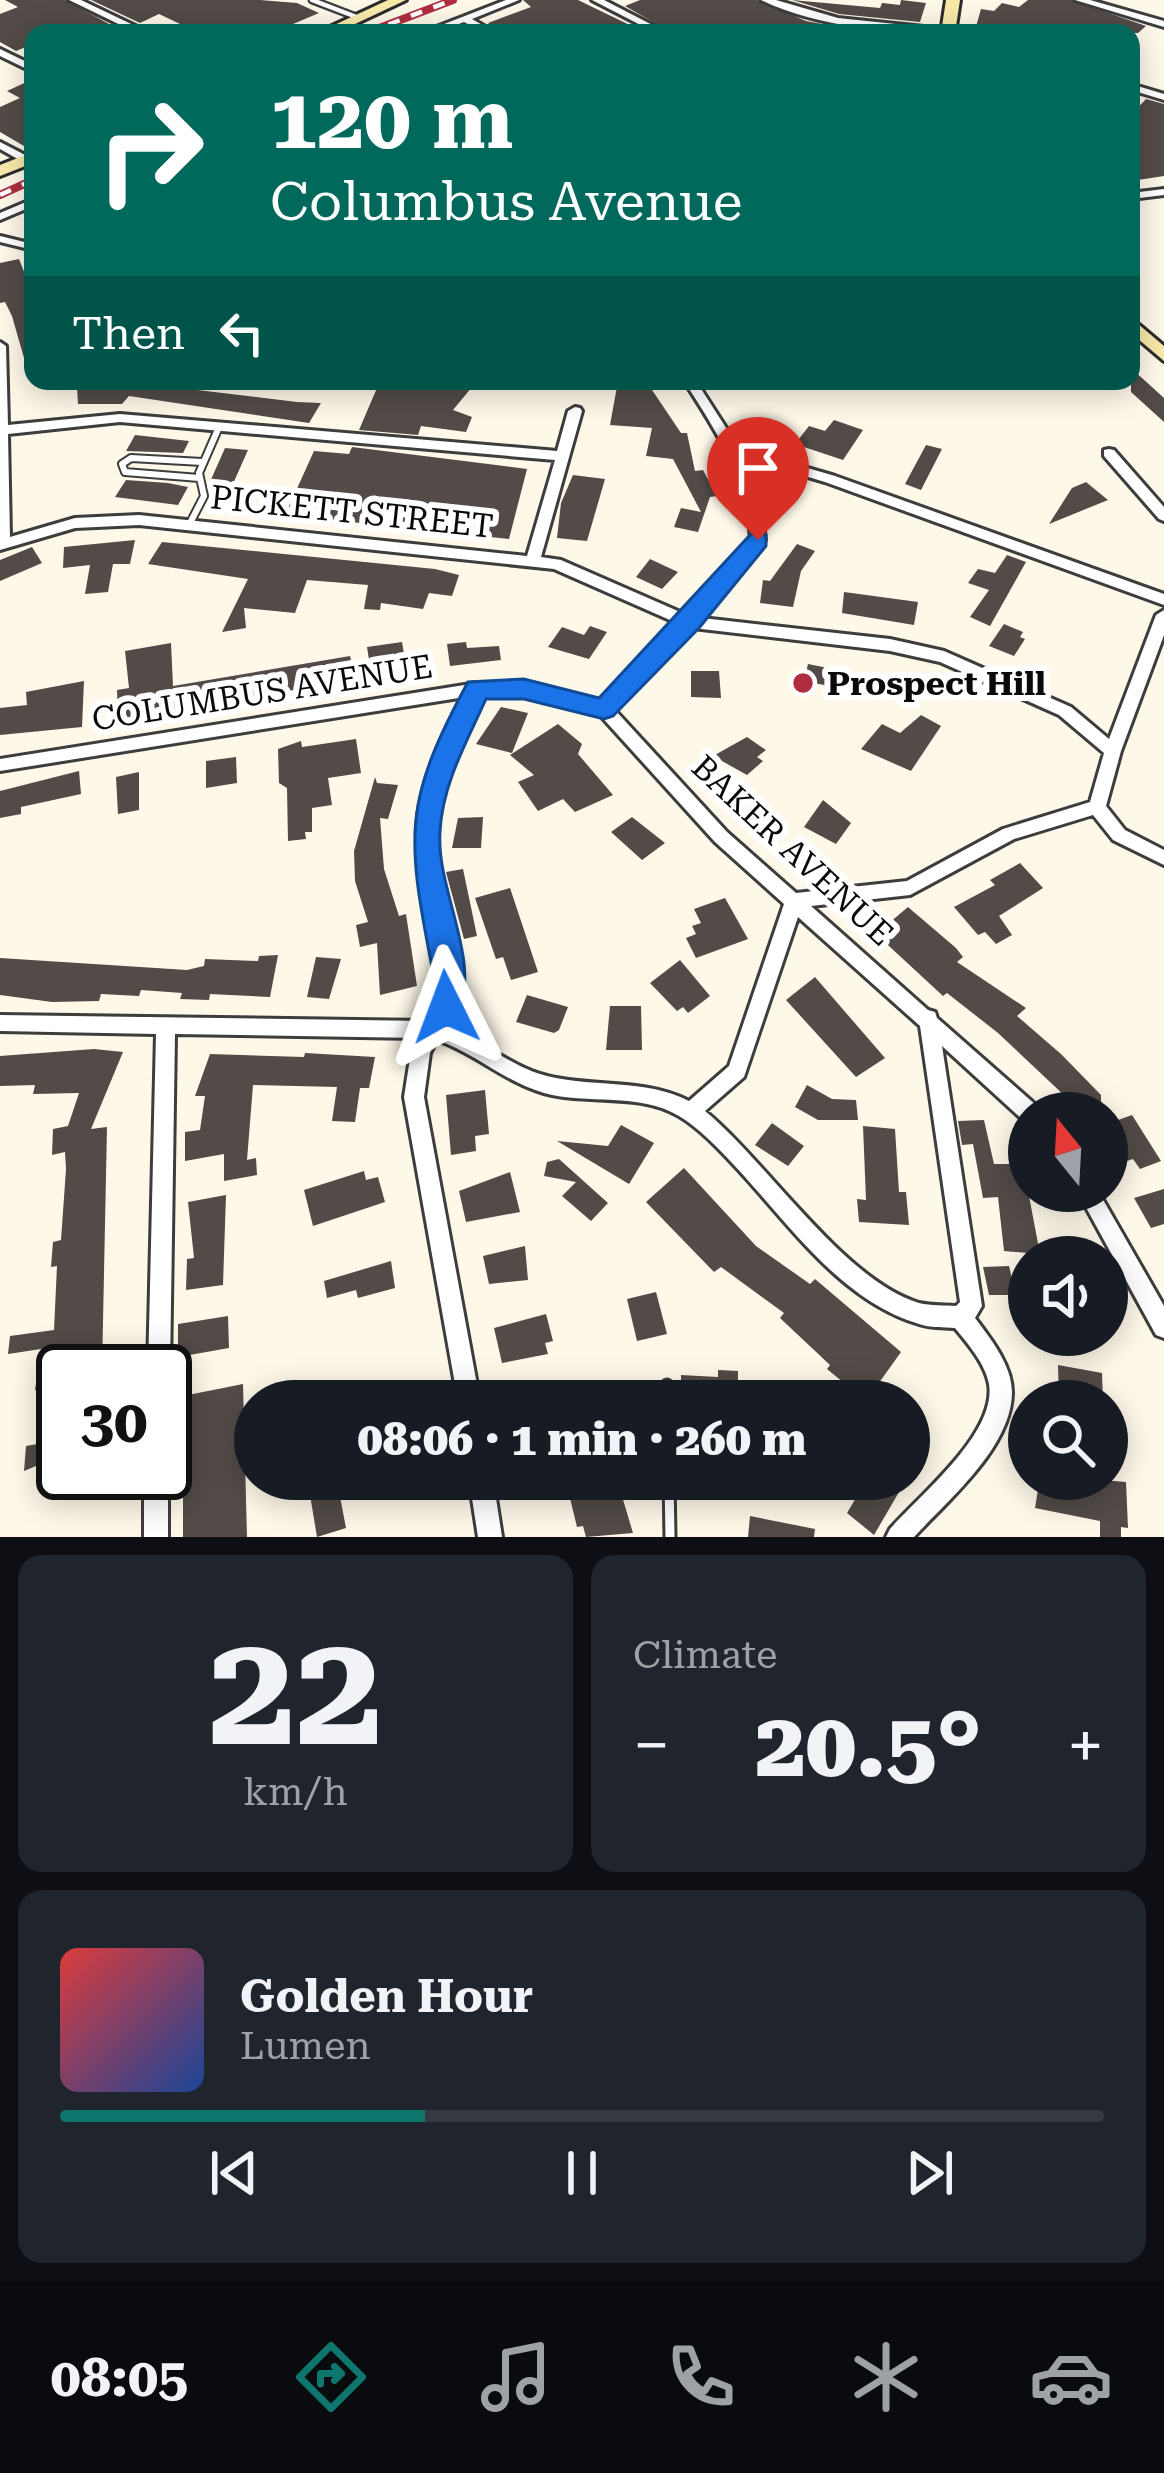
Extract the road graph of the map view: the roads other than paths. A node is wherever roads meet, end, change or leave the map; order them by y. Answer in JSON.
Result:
{"nodes":[{"id":1,"x":97,"y":0,"type":"edge"},
{"id":2,"x":312,"y":0,"type":"edge"},
{"id":3,"x":399,"y":0,"type":"edge"},
{"id":4,"x":514,"y":0,"type":"edge"},
{"id":5,"x":597,"y":0,"type":"edge"},
{"id":6,"x":766,"y":0,"type":"edge"},
{"id":7,"x":1080,"y":0,"type":"edge"},
{"id":8,"x":79,"y":2,"type":"edge"},
{"id":9,"x":359,"y":18,"type":"junction"},
{"id":10,"x":464,"y":18,"type":"junction"},
{"id":11,"x":126,"y":24,"type":"edge"},
{"id":12,"x":345,"y":24,"type":"edge"},
{"id":13,"x":449,"y":24,"type":"edge"},
{"id":14,"x":475,"y":24,"type":"edge"},
{"id":15,"x":645,"y":24,"type":"edge"},
{"id":16,"x":868,"y":24,"type":"edge"},
{"id":17,"x":1164,"y":24,"type":"edge"},
{"id":18,"x":1140,"y":332,"type":"edge"},
{"id":19,"x":0,"y":346,"type":"edge"},
{"id":20,"x":1164,"y":356,"type":"edge"},
{"id":21,"x":696,"y":390,"type":"edge"},
{"id":22,"x":575,"y":411,"type":"dead end"},
{"id":23,"x":220,"y":427,"type":"junction"},
{"id":24,"x":3,"y":430,"type":"junction"},
{"id":25,"x":735,"y":452,"type":"junction"},
{"id":26,"x":1108,"y":453,"type":"dead end"},
{"id":27,"x":560,"y":456,"type":"junction"},
{"id":28,"x":202,"y":462,"type":"junction"},
{"id":29,"x":199,"y":478,"type":"junction"},
{"id":30,"x":1164,"y":515,"type":"edge"},
{"id":31,"x":189,"y":525,"type":"junction"},
{"id":32,"x":2,"y":544,"type":"edge"},
{"id":33,"x":533,"y":561,"type":"junction"},
{"id":34,"x":1164,"y":600,"type":"edge"},
{"id":35,"x":1164,"y":615,"type":"edge"},
{"id":36,"x":690,"y":622,"type":"junction"},
{"id":37,"x":477,"y":689,"type":"junction"},
{"id":38,"x":604,"y":709,"type":"junction"},
{"id":39,"x":1113,"y":751,"type":"junction"},
{"id":40,"x":0,"y":765,"type":"edge"},
{"id":41,"x":1096,"y":807,"type":"junction"},
{"id":42,"x":1164,"y":858,"type":"edge"},
{"id":43,"x":794,"y":901,"type":"junction"},
{"id":44,"x":928,"y":1018,"type":"junction"},
{"id":45,"x":0,"y":1023,"type":"edge"},
{"id":46,"x":166,"y":1024,"type":"junction"},
{"id":47,"x":432,"y":1030,"type":"junction"},
{"id":48,"x":1008,"y":1093,"type":"edge"},
{"id":49,"x":691,"y":1112,"type":"junction"},
{"id":50,"x":1099,"y":1212,"type":"edge"},
{"id":51,"x":962,"y":1317,"type":"junction"},
{"id":52,"x":1164,"y":1328,"type":"edge"},
{"id":53,"x":160,"y":1344,"type":"edge"},
{"id":54,"x":465,"y":1380,"type":"edge"},
{"id":55,"x":156,"y":1500,"type":"edge"},
{"id":56,"x":484,"y":1500,"type":"edge"},
{"id":57,"x":669,"y":1500,"type":"edge"},
{"id":58,"x":156,"y":1537,"type":"edge"},
{"id":59,"x":490,"y":1537,"type":"edge"},
{"id":60,"x":670,"y":1537,"type":"edge"},
{"id":61,"x":898,"y":1537,"type":"edge"}],
"edges":[{"from":1,"to":8,"type":"street"},
{"from":2,"to":9,"type":"lane"},
{"from":3,"to":9,"type":"main road"},
{"from":4,"to":10,"type":"street"},
{"from":5,"to":15,"type":"street"},
{"from":6,"to":16,"type":"street"},
{"from":7,"to":17,"type":"street"},
{"from":8,"to":11,"type":"street"},
{"from":9,"to":12,"type":"main road"},
{"from":10,"to":13,"type":"street"},
{"from":10,"to":14,"type":"street"},
{"from":18,"to":20,"type":"main road"},
{"from":19,"to":24,"type":"street"},
{"from":21,"to":25,"type":"street"},
{"from":22,"to":27,"type":"street"},
{"from":23,"to":24,"type":"street"},
{"from":23,"to":27,"type":"street"},
{"from":23,"to":28,"type":"lane"},
{"from":24,"to":32,"type":"street"},
{"from":25,"to":34,"type":"street"},
{"from":25,"to":36,"type":"street"},
{"from":26,"to":30,"type":"street"},
{"from":27,"to":33,"type":"street"},
{"from":28,"to":29,"type":"lane"},
{"from":28,"to":29,"type":"lane"},
{"from":29,"to":31,"type":"lane"},
{"from":31,"to":32,"type":"street","name":"PICKETT STREET"},
{"from":31,"to":33,"type":"street","name":"PICKETT STREET"},
{"from":33,"to":36,"type":"street","name":"PICKETT STREET"},
{"from":35,"to":39,"type":"street"},
{"from":36,"to":38,"type":"street"},
{"from":36,"to":39,"type":"street","name":"PICKETT STREET"},
{"from":37,"to":38,"type":"street","name":"COLUMBUS AVENUE"},
{"from":37,"to":40,"type":"street","name":"COLUMBUS AVENUE"},
{"from":37,"to":47,"type":"street"},
{"from":38,"to":43,"type":"street","name":"BAKER AVENUE"},
{"from":39,"to":41,"type":"street"},
{"from":41,"to":42,"type":"street"},
{"from":41,"to":43,"type":"street"},
{"from":43,"to":44,"type":"street","name":"BAKER AVENUE"},
{"from":43,"to":49,"type":"street"},
{"from":44,"to":48,"type":"street","name":"BAKER AVENUE"},
{"from":44,"to":51,"type":"street"},
{"from":45,"to":46,"type":"street"},
{"from":46,"to":47,"type":"street"},
{"from":46,"to":53,"type":"street"},
{"from":47,"to":49,"type":"street"},
{"from":47,"to":54,"type":"street"},
{"from":49,"to":51,"type":"street"},
{"from":50,"to":52,"type":"street"},
{"from":51,"to":61,"type":"street"},
{"from":55,"to":58,"type":"street"},
{"from":56,"to":59,"type":"street"},
{"from":57,"to":60,"type":"lane"}]}
